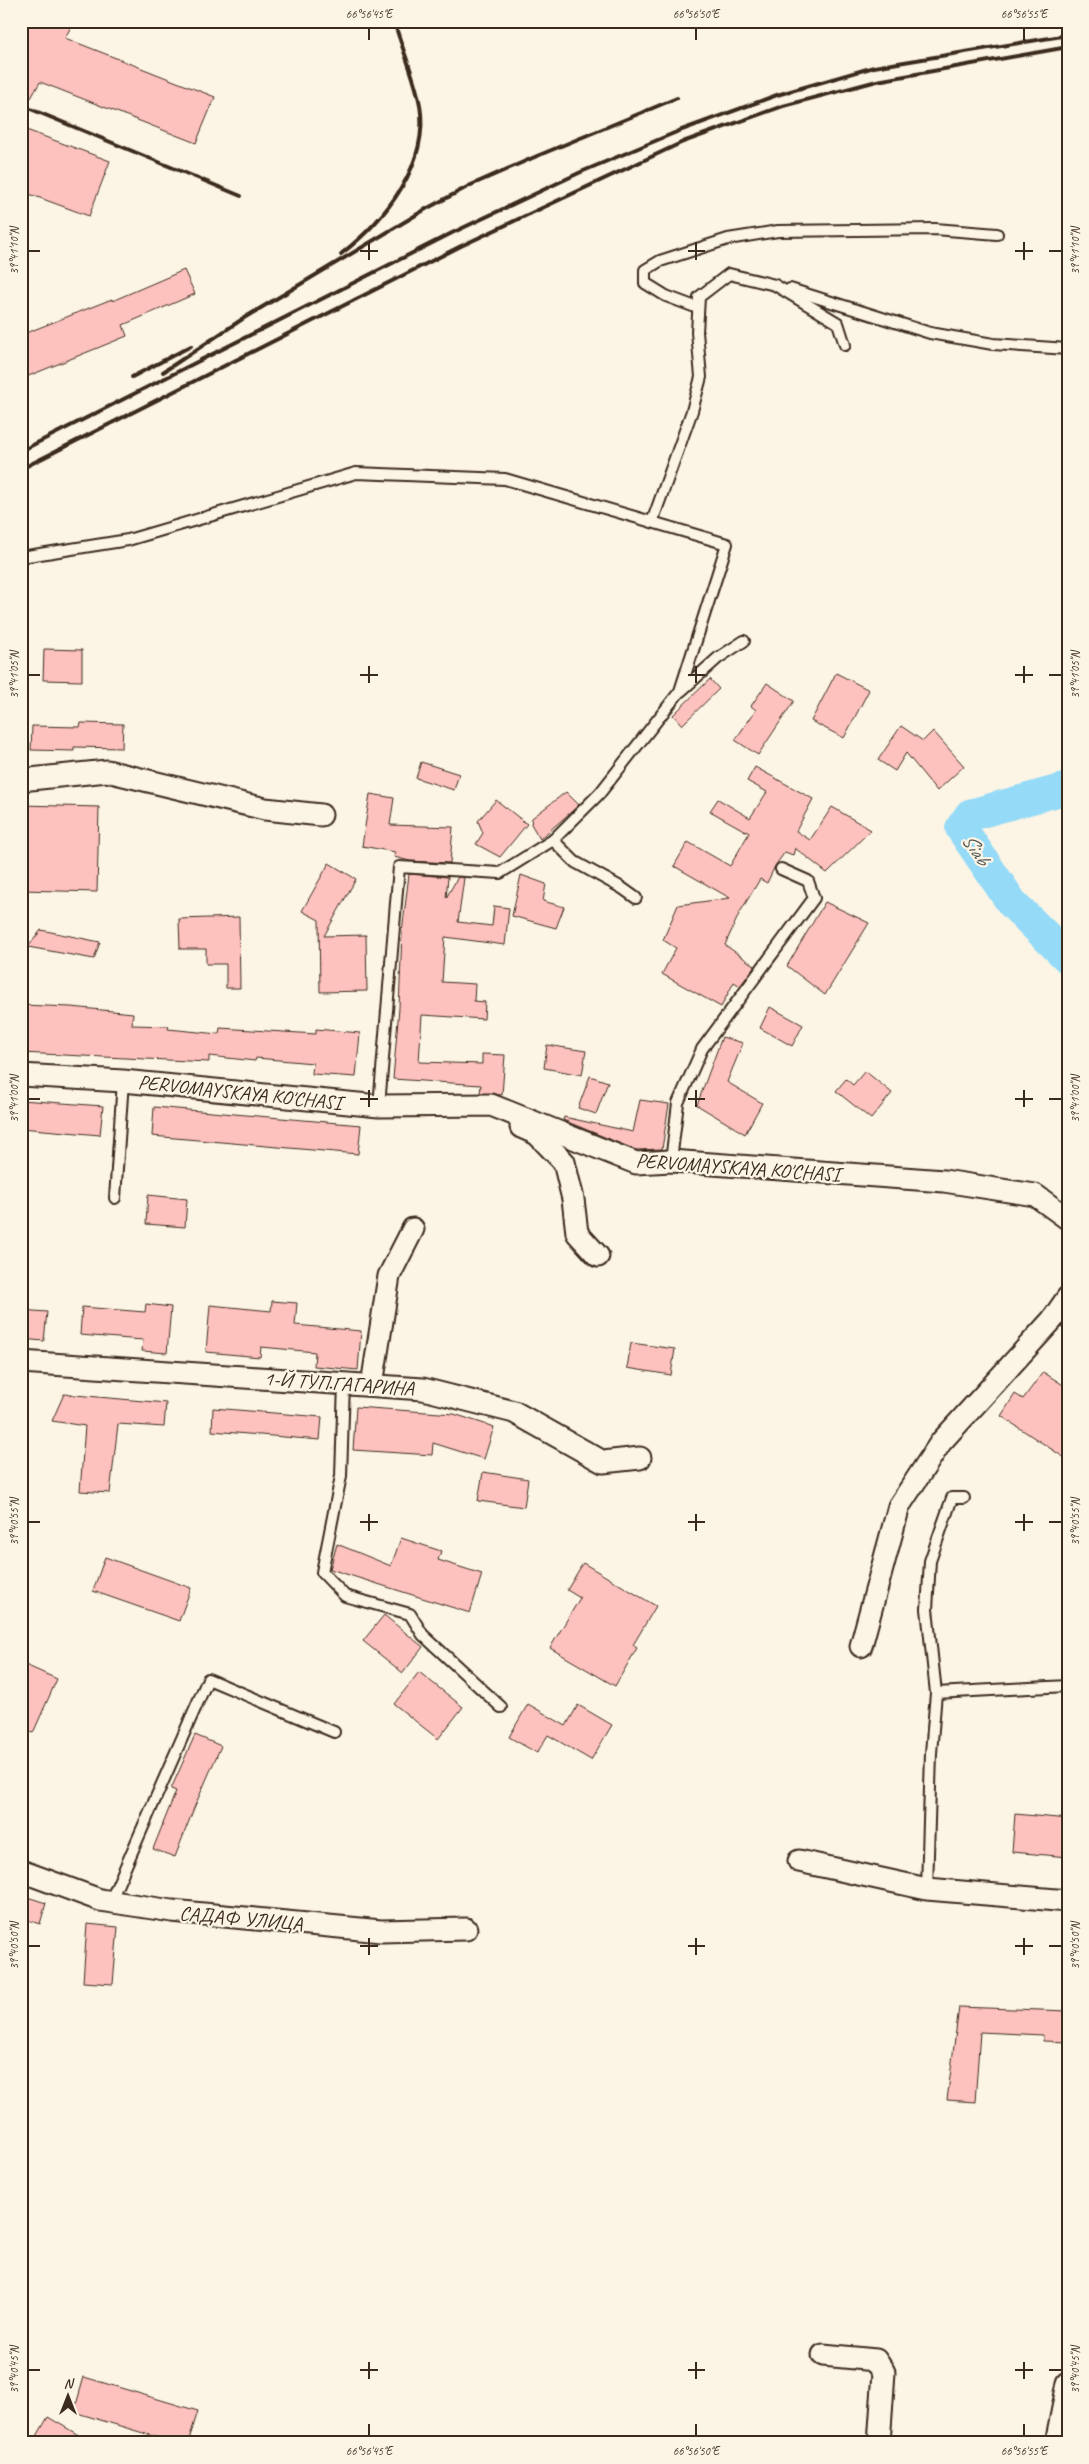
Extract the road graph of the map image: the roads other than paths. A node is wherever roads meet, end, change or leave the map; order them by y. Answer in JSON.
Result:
{"nodes":[{"id":1,"x":996,"y":234,"type":"dead end"},
{"id":2,"x":775,"y":285,"type":"junction"},
{"id":3,"x":698,"y":308,"type":"junction"},
{"id":4,"x":845,"y":345,"type":"dead end"},
{"id":5,"x":1068,"y":349,"type":"edge"},
{"id":6,"x":652,"y":522,"type":"junction"},
{"id":7,"x":21,"y":556,"type":"edge"},
{"id":8,"x":744,"y":641,"type":"dead end"},
{"id":9,"x":680,"y":691,"type":"junction"},
{"id":10,"x":21,"y":780,"type":"edge"},
{"id":11,"x":321,"y":815,"type":"dead end"},
{"id":12,"x":553,"y":840,"type":"junction"},
{"id":13,"x":781,"y":869,"type":"dead end"},
{"id":14,"x":636,"y":898,"type":"dead end"},
{"id":15,"x":21,"y":1075,"type":"edge"},
{"id":16,"x":123,"y":1081,"type":"junction"},
{"id":17,"x":379,"y":1106,"type":"junction"},
{"id":18,"x":671,"y":1161,"type":"junction"},
{"id":19,"x":115,"y":1198,"type":"dead end"},
{"id":20,"x":1068,"y":1219,"type":"edge"},
{"id":21,"x":413,"y":1229,"type":"dead end"},
{"id":22,"x":598,"y":1256,"type":"dead end"},
{"id":23,"x":1068,"y":1297,"type":"edge"},
{"id":24,"x":21,"y":1362,"type":"edge"},
{"id":25,"x":344,"y":1383,"type":"junction"},
{"id":26,"x":372,"y":1385,"type":"junction"},
{"id":27,"x":640,"y":1458,"type":"dead end"},
{"id":28,"x":964,"y":1498,"type":"dead end"},
{"id":29,"x":861,"y":1646,"type":"dead end"},
{"id":30,"x":1068,"y":1686,"type":"edge"},
{"id":31,"x":936,"y":1693,"type":"junction"},
{"id":32,"x":501,"y":1707,"type":"dead end"},
{"id":33,"x":334,"y":1732,"type":"dead end"},
{"id":34,"x":799,"y":1861,"type":"dead end"},
{"id":35,"x":21,"y":1871,"type":"edge"},
{"id":36,"x":926,"y":1889,"type":"junction"},
{"id":37,"x":1068,"y":1901,"type":"edge"},
{"id":38,"x":110,"y":1902,"type":"junction"},
{"id":39,"x":466,"y":1928,"type":"dead end"},
{"id":40,"x":823,"y":2355,"type":"dead end"},
{"id":41,"x":1068,"y":2383,"type":"edge"},
{"id":42,"x":879,"y":2443,"type":"edge"},
{"id":43,"x":1056,"y":2443,"type":"edge"}],
"edges":[{"from":1,"to":3,"type":"lane"},
{"from":2,"to":3,"type":"lane"},
{"from":2,"to":4,"type":"lane"},
{"from":2,"to":5,"type":"lane"},
{"from":3,"to":6,"type":"lane"},
{"from":6,"to":7,"type":"lane"},
{"from":6,"to":9,"type":"lane"},
{"from":8,"to":9,"type":"lane"},
{"from":9,"to":12,"type":"lane"},
{"from":10,"to":11,"type":"street"},
{"from":12,"to":14,"type":"lane"},
{"from":12,"to":17,"type":"lane"},
{"from":13,"to":18,"type":"lane"},
{"from":15,"to":16,"type":"street","name":"PERVOMAYSKAYA KO'CHASI"},
{"from":16,"to":17,"type":"street","name":"PERVOMAYSKAYA KO'CHASI"},
{"from":16,"to":19,"type":"lane"},
{"from":17,"to":18,"type":"street","name":"PERVOMAYSKAYA KO'CHASI"},
{"from":17,"to":22,"type":"street"},
{"from":18,"to":20,"type":"street","name":"PERVOMAYSKAYA KO'CHASI"},
{"from":21,"to":26,"type":"street"},
{"from":23,"to":29,"type":"street"},
{"from":24,"to":25,"type":"street","name":"1-Й ТУП.ГАГАРИНА"},
{"from":25,"to":26,"type":"street","name":"1-Й ТУП.ГАГАРИНА"},
{"from":25,"to":32,"type":"lane"},
{"from":26,"to":27,"type":"street","name":"1-Й ТУП.ГАГАРИНА"},
{"from":28,"to":31,"type":"lane"},
{"from":30,"to":31,"type":"lane"},
{"from":31,"to":36,"type":"lane"},
{"from":33,"to":38,"type":"lane"},
{"from":34,"to":36,"type":"street"},
{"from":35,"to":38,"type":"street","name":"САДАФ УЛИЦА"},
{"from":36,"to":37,"type":"street"},
{"from":38,"to":39,"type":"street","name":"САДАФ УЛИЦА"},
{"from":40,"to":42,"type":"street"},
{"from":41,"to":43,"type":"street"}]}
